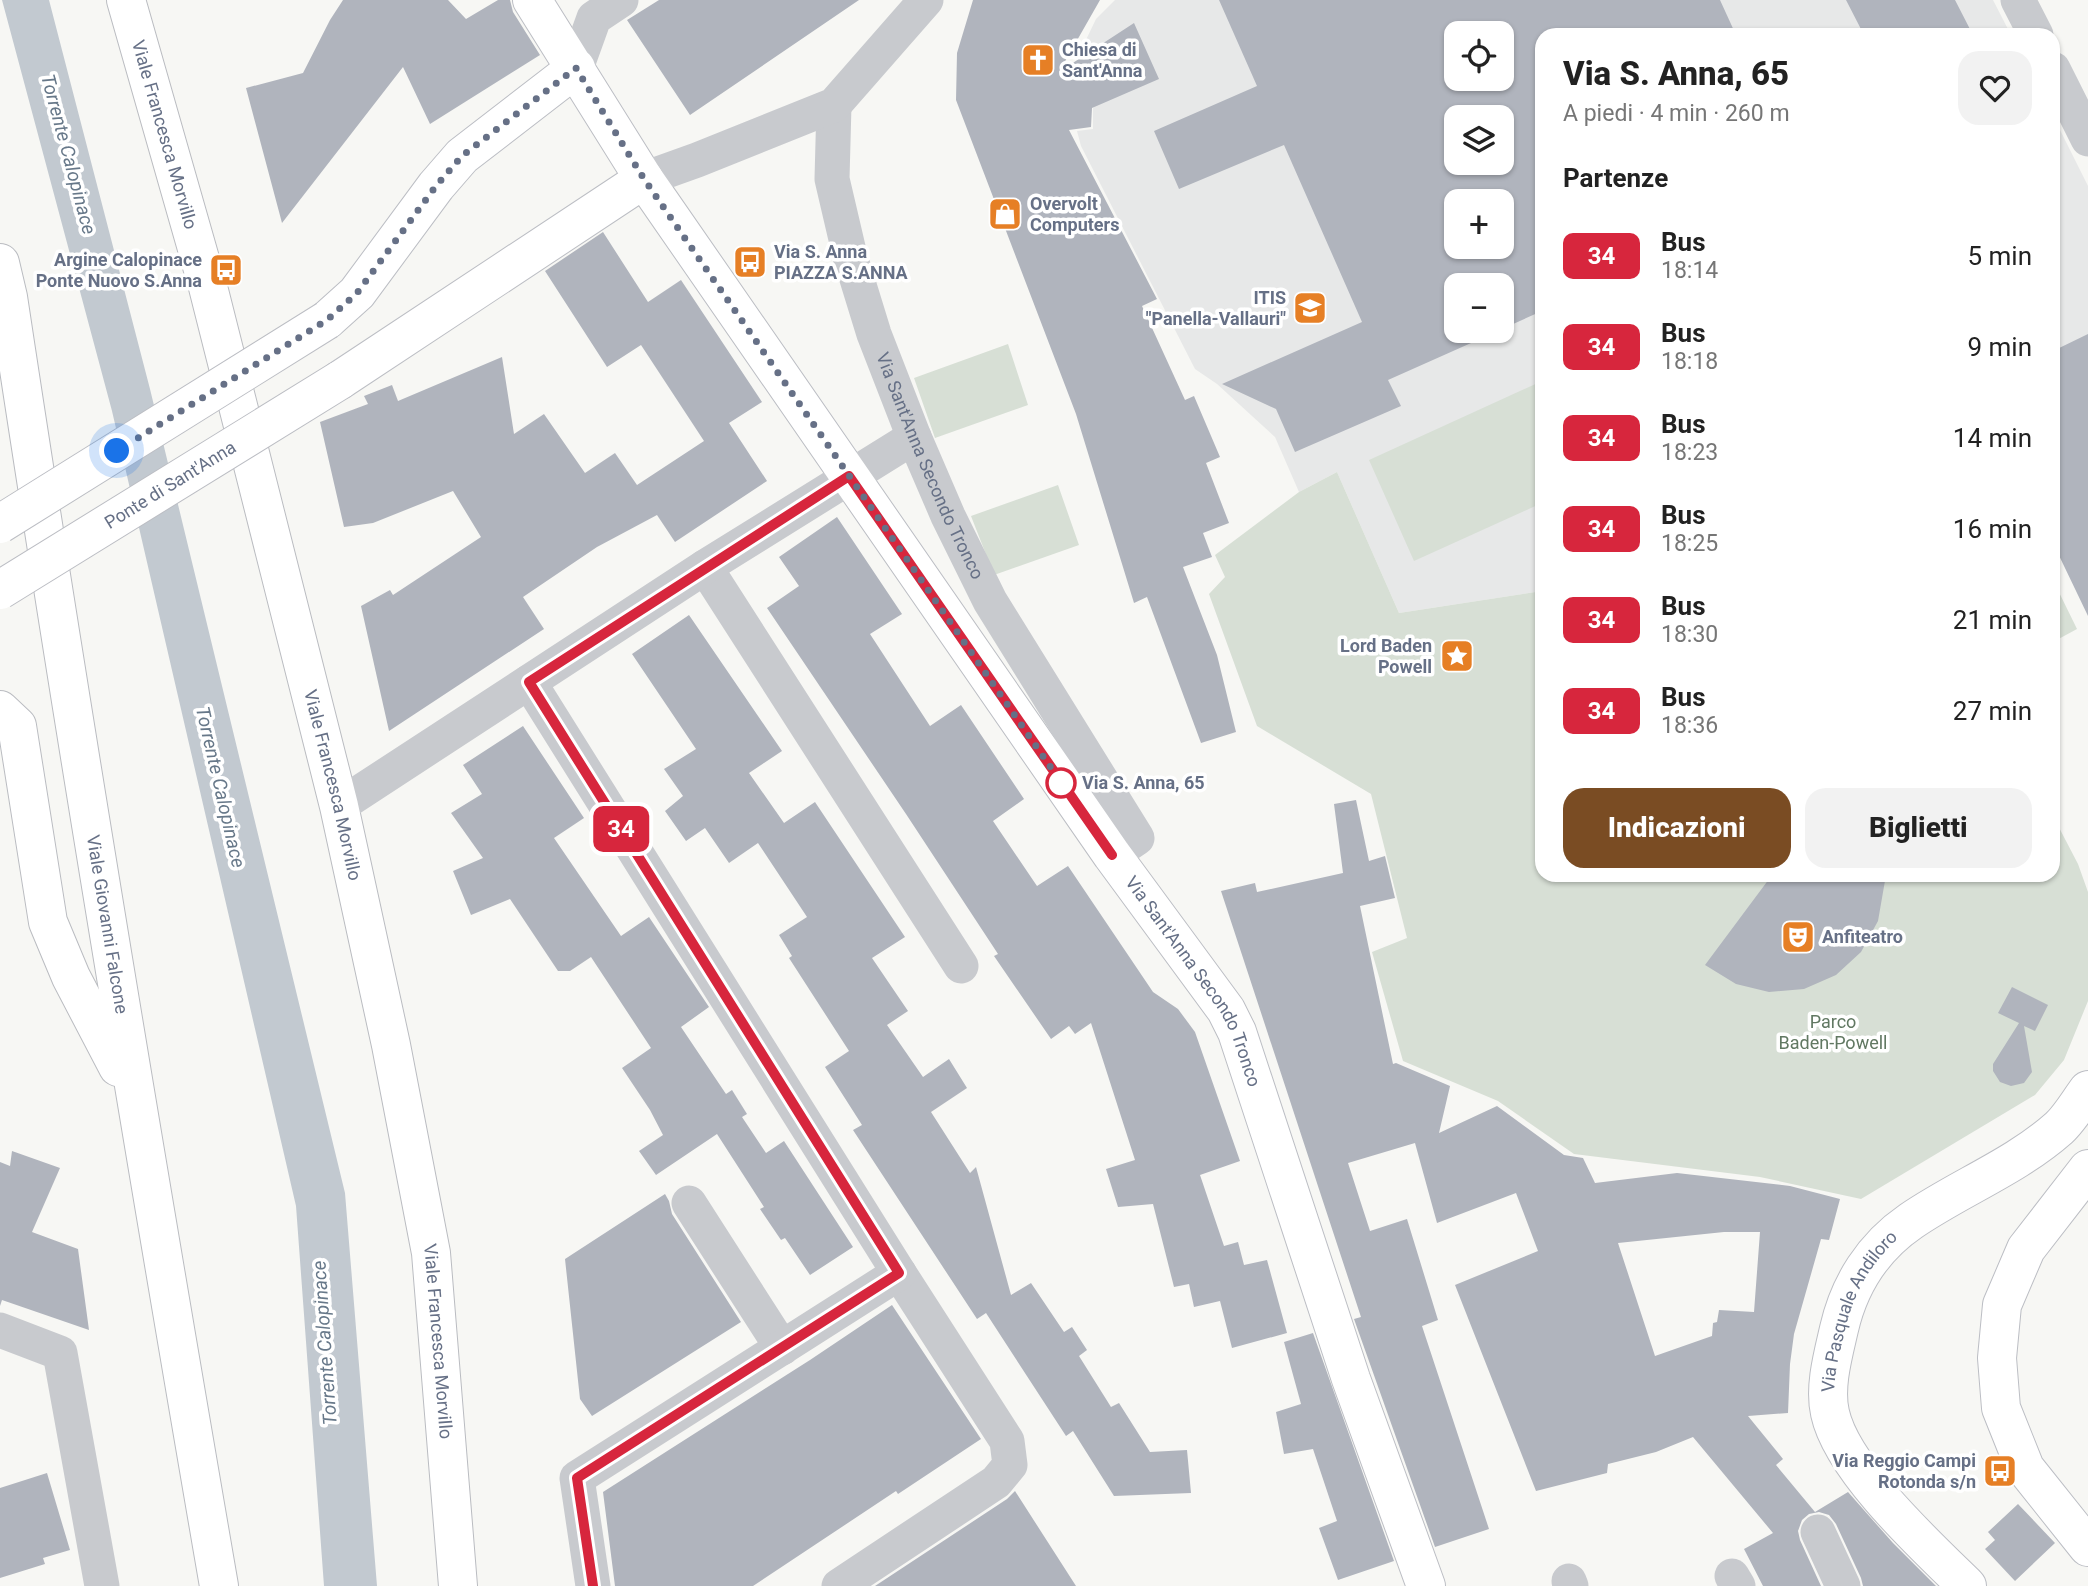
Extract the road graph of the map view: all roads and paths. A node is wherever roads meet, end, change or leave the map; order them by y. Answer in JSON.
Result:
{"nodes":[{"id":1,"x":126,"y":0,"type":"edge"},
{"id":2,"x":532,"y":0,"type":"edge"},
{"id":3,"x":621,"y":0,"type":"edge"},
{"id":4,"x":926,"y":0,"type":"edge"},
{"id":5,"x":2018,"y":0,"type":"edge"},
{"id":6,"x":2032,"y":28,"type":"edge"},
{"id":7,"x":576,"y":68,"type":"junction"},
{"id":8,"x":2060,"y":83,"type":"edge"},
{"id":9,"x":834,"y":106,"type":"junction"},
{"id":10,"x":2088,"y":139,"type":"edge"},
{"id":11,"x":644,"y":179,"type":"junction"},
{"id":12,"x":0,"y":263,"type":"edge"},
{"id":13,"x":914,"y":437,"type":"junction"},
{"id":14,"x":849,"y":476,"type":"junction"},
{"id":15,"x":0,"y":524,"type":"edge"},
{"id":16,"x":705,"y":567,"type":"junction"},
{"id":17,"x":0,"y":590,"type":"edge"},
{"id":18,"x":529,"y":682,"type":"junction"},
{"id":19,"x":0,"y":710,"type":"edge"},
{"id":20,"x":339,"y":806,"type":"junction"},
{"id":21,"x":1112,"y":855,"type":"junction"},
{"id":22,"x":961,"y":966,"type":"dead end"},
{"id":23,"x":2088,"y":1090,"type":"edge"},
{"id":24,"x":134,"y":1096,"type":"junction"},
{"id":25,"x":2088,"y":1169,"type":"edge"},
{"id":26,"x":689,"y":1203,"type":"dead end"},
{"id":27,"x":899,"y":1273,"type":"junction"},
{"id":28,"x":0,"y":1330,"type":"edge"},
{"id":29,"x":782,"y":1348,"type":"junction"},
{"id":30,"x":1818,"y":1532,"type":"dead end"},
{"id":31,"x":2088,"y":1546,"type":"edge"},
{"id":32,"x":102,"y":1586,"type":"edge"},
{"id":33,"x":219,"y":1586,"type":"edge"},
{"id":34,"x":458,"y":1586,"type":"edge"},
{"id":35,"x":593,"y":1586,"type":"edge"},
{"id":36,"x":839,"y":1586,"type":"edge"},
{"id":37,"x":1426,"y":1586,"type":"edge"},
{"id":38,"x":1843,"y":1586,"type":"edge"},
{"id":39,"x":1967,"y":1586,"type":"edge"}],
"edges":[{"from":1,"to":20,"type":"street","name":"Viale Francesca Morvillo"},
{"from":2,"to":7,"type":"street"},
{"from":3,"to":7,"type":"street"},
{"from":4,"to":9,"type":"street"},
{"from":5,"to":6,"type":"street"},
{"from":7,"to":11,"type":"street"},
{"from":7,"to":15,"type":"street","bridge":true},
{"from":8,"to":10,"type":"street"},
{"from":9,"to":11,"type":"street"},
{"from":9,"to":13,"type":"street","name":"Via Sant'Anna Secondo Tronco"},
{"from":11,"to":14,"type":"street"},
{"from":11,"to":17,"type":"street","name":"Ponte di Sant'Anna","bridge":true},
{"from":12,"to":24,"type":"street","name":"Viale Giovanni Falcone"},
{"from":13,"to":14,"type":"street"},
{"from":13,"to":21,"type":"street","name":"Via Sant'Anna Secondo Tronco"},
{"from":14,"to":16,"type":"street"},
{"from":14,"to":21,"type":"street"},
{"from":16,"to":18,"type":"street"},
{"from":16,"to":22,"type":"street"},
{"from":18,"to":20,"type":"street"},
{"from":18,"to":27,"type":"street"},
{"from":19,"to":24,"type":"street"},
{"from":20,"to":34,"type":"street","name":"Viale Francesca Morvillo"},
{"from":21,"to":37,"type":"street","name":"Via Sant'Anna Secondo Tronco"},
{"from":23,"to":39,"type":"street","name":"Via Pasquale Andiloro"},
{"from":24,"to":33,"type":"street","name":"Viale Giovanni Falcone"},
{"from":25,"to":31,"type":"street"},
{"from":26,"to":29,"type":"street"},
{"from":27,"to":29,"type":"street"},
{"from":27,"to":36,"type":"street"},
{"from":28,"to":32,"type":"street"},
{"from":29,"to":35,"type":"street"},
{"from":30,"to":38,"type":"street"}]}
